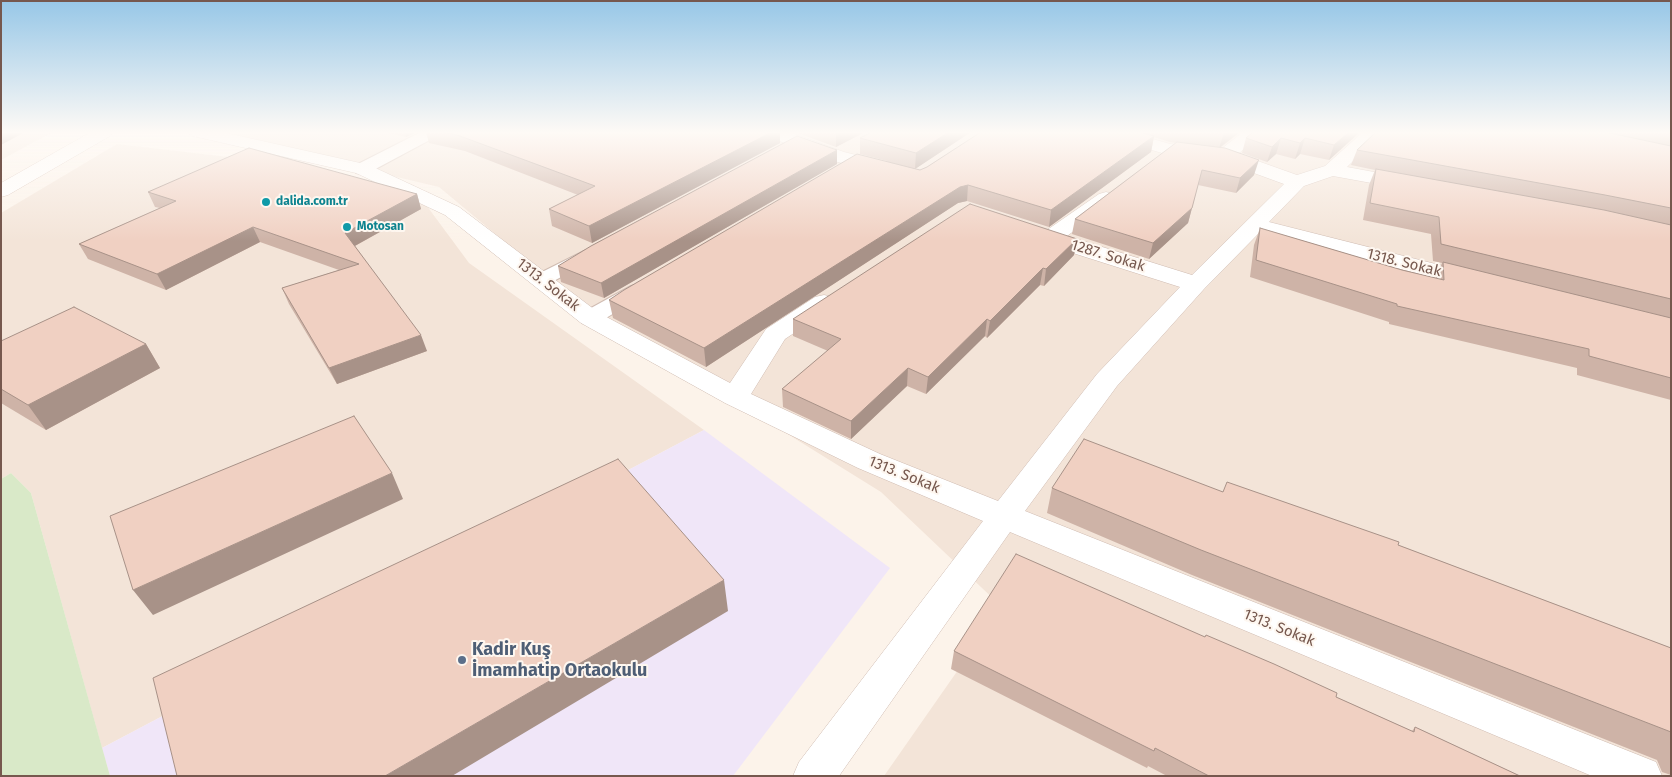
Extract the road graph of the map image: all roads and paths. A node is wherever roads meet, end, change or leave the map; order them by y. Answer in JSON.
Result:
{"nodes":[{"id":1,"x":41,"y":168,"type":"edge"},
{"id":2,"x":359,"y":168,"type":"edge"},
{"id":3,"x":840,"y":168,"type":"edge"},
{"id":4,"x":892,"y":168,"type":"edge"},
{"id":5,"x":1258,"y":168,"type":"edge"},
{"id":6,"x":362,"y":169,"type":"joint"},
{"id":7,"x":1332,"y":170,"type":"joint"},
{"id":8,"x":901,"y":173,"type":"edge"},
{"id":9,"x":832,"y":175,"type":"edge"},
{"id":10,"x":1297,"y":182,"type":"junction"},
{"id":11,"x":1430,"y":188,"type":"edge"},
{"id":12,"x":1118,"y":189,"type":"edge"},
{"id":13,"x":1,"y":191,"type":"edge"},
{"id":14,"x":1254,"y":225,"type":"junction"},
{"id":15,"x":1024,"y":229,"type":"edge"},
{"id":16,"x":1050,"y":238,"type":"junction"},
{"id":17,"x":605,"y":246,"type":"edge"},
{"id":18,"x":541,"y":280,"type":"junction"},
{"id":19,"x":651,"y":282,"type":"edge"},
{"id":20,"x":1196,"y":284,"type":"junction"},
{"id":21,"x":1496,"y":286,"type":"edge"},
{"id":22,"x":841,"y":291,"type":"edge"},
{"id":23,"x":590,"y":318,"type":"junction"},
{"id":24,"x":735,"y":398,"type":"junction"},
{"id":25,"x":1004,"y":516,"type":"junction"},
{"id":26,"x":814,"y":776,"type":"edge"},
{"id":27,"x":1641,"y":776,"type":"edge"}],
"edges":[{"from":1,"to":13,"type":"street"},
{"from":2,"to":6,"type":"street","name":"1313. Sokak"},
{"from":3,"to":9,"type":"lane"},
{"from":4,"to":8,"type":"street"},
{"from":5,"to":10,"type":"street"},
{"from":6,"to":18,"type":"street","name":"1313. Sokak"},
{"from":7,"to":10,"type":"street"},
{"from":7,"to":11,"type":"street"},
{"from":10,"to":14,"type":"street"},
{"from":12,"to":16,"type":"street"},
{"from":14,"to":20,"type":"street"},
{"from":14,"to":21,"type":"street","name":"1318. Sokak"},
{"from":15,"to":16,"type":"street","name":"1287. Sokak"},
{"from":16,"to":20,"type":"street","name":"1287. Sokak"},
{"from":17,"to":18,"type":"lane"},
{"from":18,"to":23,"type":"street","name":"1313. Sokak"},
{"from":19,"to":23,"type":"lane"},
{"from":20,"to":25,"type":"street"},
{"from":22,"to":24,"type":"street"},
{"from":23,"to":24,"type":"street","name":"1313. Sokak"},
{"from":24,"to":25,"type":"street","name":"1313. Sokak"},
{"from":25,"to":26,"type":"street"},
{"from":25,"to":27,"type":"street","name":"1313. Sokak"}]}
